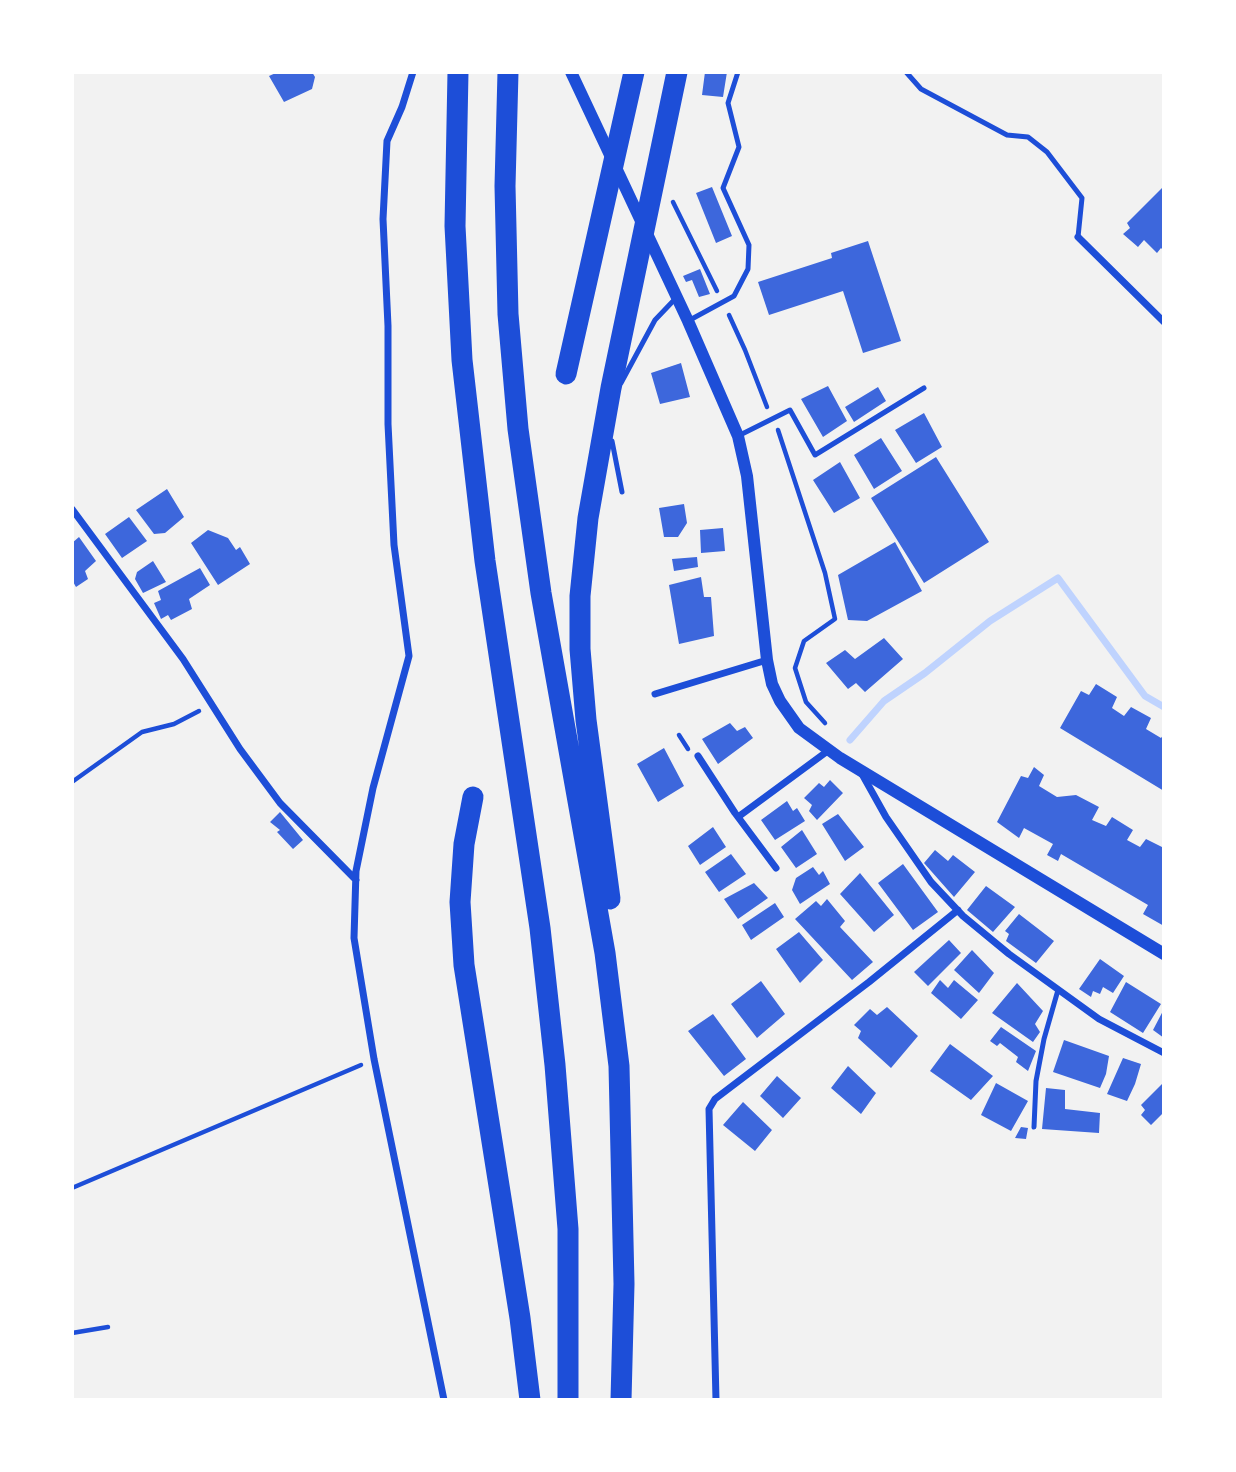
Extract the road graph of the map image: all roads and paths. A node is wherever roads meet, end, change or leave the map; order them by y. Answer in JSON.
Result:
{"nodes":[{"id":1,"x":413,"y":72,"type":"edge"},
{"id":2,"x":458,"y":72,"type":"edge"},
{"id":3,"x":508,"y":72,"type":"edge"},
{"id":4,"x":571,"y":72,"type":"edge"},
{"id":5,"x":634,"y":72,"type":"edge"},
{"id":6,"x":677,"y":72,"type":"edge"},
{"id":7,"x":738,"y":72,"type":"edge"},
{"id":8,"x":906,"y":72,"type":"edge"},
{"id":9,"x":1078,"y":237,"type":"joint"},
{"id":10,"x":677,"y":297,"type":"junction"},
{"id":11,"x":688,"y":321,"type":"junction"},
{"id":12,"x":1164,"y":322,"type":"edge"},
{"id":13,"x":566,"y":374,"type":"dead end"},
{"id":14,"x":619,"y":386,"type":"dead end"},
{"id":15,"x":924,"y":388,"type":"dead end"},
{"id":16,"x":613,"y":433,"type":"dead end"},
{"id":17,"x":738,"y":436,"type":"junction"},
{"id":18,"x":622,"y":492,"type":"dead end"},
{"id":19,"x":72,"y":509,"type":"edge"},
{"id":20,"x":767,"y":660,"type":"junction"},
{"id":21,"x":655,"y":694,"type":"dead end"},
{"id":22,"x":212,"y":705,"type":"junction"},
{"id":23,"x":829,"y":750,"type":"junction"},
{"id":24,"x":698,"y":756,"type":"dead end"},
{"id":25,"x":860,"y":771,"type":"junction"},
{"id":26,"x":72,"y":782,"type":"edge"},
{"id":27,"x":473,"y":797,"type":"dead end"},
{"id":28,"x":738,"y":817,"type":"junction"},
{"id":29,"x":776,"y":868,"type":"dead end"},
{"id":30,"x":356,"y":880,"type":"junction"},
{"id":31,"x":958,"y":910,"type":"junction"},
{"id":32,"x":1164,"y":954,"type":"edge"},
{"id":33,"x":1058,"y":990,"type":"junction"},
{"id":34,"x":1164,"y":1053,"type":"edge"},
{"id":35,"x":374,"y":1059,"type":"junction"},
{"id":36,"x":1034,"y":1127,"type":"dead end"},
{"id":37,"x":72,"y":1188,"type":"edge"},
{"id":38,"x":624,"y":1192,"type":"junction"},
{"id":39,"x":108,"y":1327,"type":"dead end"},
{"id":40,"x":72,"y":1333,"type":"edge"},
{"id":41,"x":444,"y":1400,"type":"edge"},
{"id":42,"x":530,"y":1400,"type":"edge"},
{"id":43,"x":568,"y":1400,"type":"edge"},
{"id":44,"x":621,"y":1400,"type":"edge"},
{"id":45,"x":716,"y":1400,"type":"edge"}],
"edges":[{"from":1,"to":30,"type":"street"},
{"from":2,"to":43,"type":"highway"},
{"from":3,"to":38,"type":"highway"},
{"from":4,"to":10,"type":"street"},
{"from":5,"to":13,"type":"highway"},
{"from":6,"to":38,"type":"highway"},
{"from":7,"to":11,"type":"lane"},
{"from":8,"to":9,"type":"lane"},
{"from":9,"to":12,"type":"street"},
{"from":10,"to":11,"type":"street"},
{"from":10,"to":14,"type":"lane"},
{"from":11,"to":17,"type":"street"},
{"from":15,"to":17,"type":"lane"},
{"from":16,"to":18,"type":"lane"},
{"from":17,"to":20,"type":"street"},
{"from":19,"to":22,"type":"street"},
{"from":20,"to":21,"type":"street"},
{"from":20,"to":23,"type":"street"},
{"from":22,"to":26,"type":"path"},
{"from":22,"to":30,"type":"street"},
{"from":23,"to":25,"type":"street"},
{"from":23,"to":28,"type":"street"},
{"from":24,"to":28,"type":"street"},
{"from":25,"to":31,"type":"street"},
{"from":25,"to":32,"type":"street"},
{"from":27,"to":42,"type":"highway"},
{"from":28,"to":29,"type":"street"},
{"from":30,"to":35,"type":"street"},
{"from":31,"to":33,"type":"street"},
{"from":31,"to":45,"type":"street"},
{"from":33,"to":34,"type":"street"},
{"from":33,"to":36,"type":"lane"},
{"from":35,"to":37,"type":"path"},
{"from":35,"to":41,"type":"street"},
{"from":38,"to":44,"type":"highway"},
{"from":39,"to":40,"type":"path"}]}
